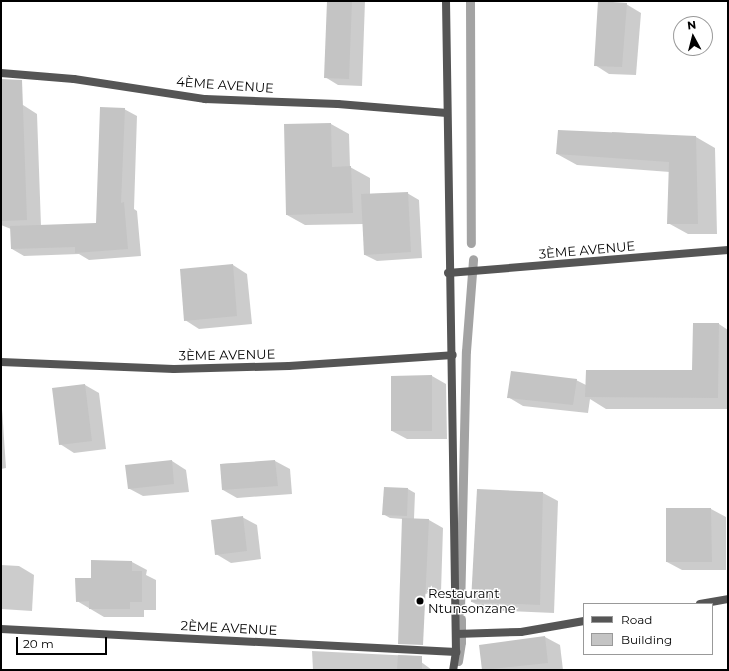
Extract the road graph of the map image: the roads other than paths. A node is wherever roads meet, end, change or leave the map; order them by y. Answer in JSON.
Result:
{"nodes":[{"id":1,"x":446,"y":1,"type":"edge"},
{"id":2,"x":1,"y":73,"type":"edge"},
{"id":3,"x":447,"y":113,"type":"junction"},
{"id":4,"x":728,"y":250,"type":"edge"},
{"id":5,"x":448,"y":273,"type":"junction"},
{"id":6,"x":453,"y":355,"type":"junction"},
{"id":7,"x":1,"y":362,"type":"edge"},
{"id":8,"x":728,"y":599,"type":"edge"},
{"id":9,"x":706,"y":603,"type":"edge"},
{"id":10,"x":583,"y":621,"type":"edge"},
{"id":11,"x":1,"y":629,"type":"edge"},
{"id":12,"x":456,"y":634,"type":"junction"},
{"id":13,"x":456,"y":652,"type":"junction"},
{"id":14,"x":453,"y":670,"type":"edge"}],
"edges":[{"from":1,"to":3,"type":"street"},
{"from":2,"to":3,"type":"street","name":"4ÈME AVENUE"},
{"from":3,"to":5,"type":"street"},
{"from":4,"to":5,"type":"street","name":"3ÈME AVENUE"},
{"from":5,"to":6,"type":"street"},
{"from":6,"to":7,"type":"street","name":"3ÈME AVENUE"},
{"from":6,"to":12,"type":"street"},
{"from":8,"to":9,"type":"street"},
{"from":10,"to":12,"type":"street"},
{"from":11,"to":13,"type":"street","name":"2ÈME AVENUE"},
{"from":12,"to":13,"type":"street"},
{"from":13,"to":14,"type":"street"}]}
